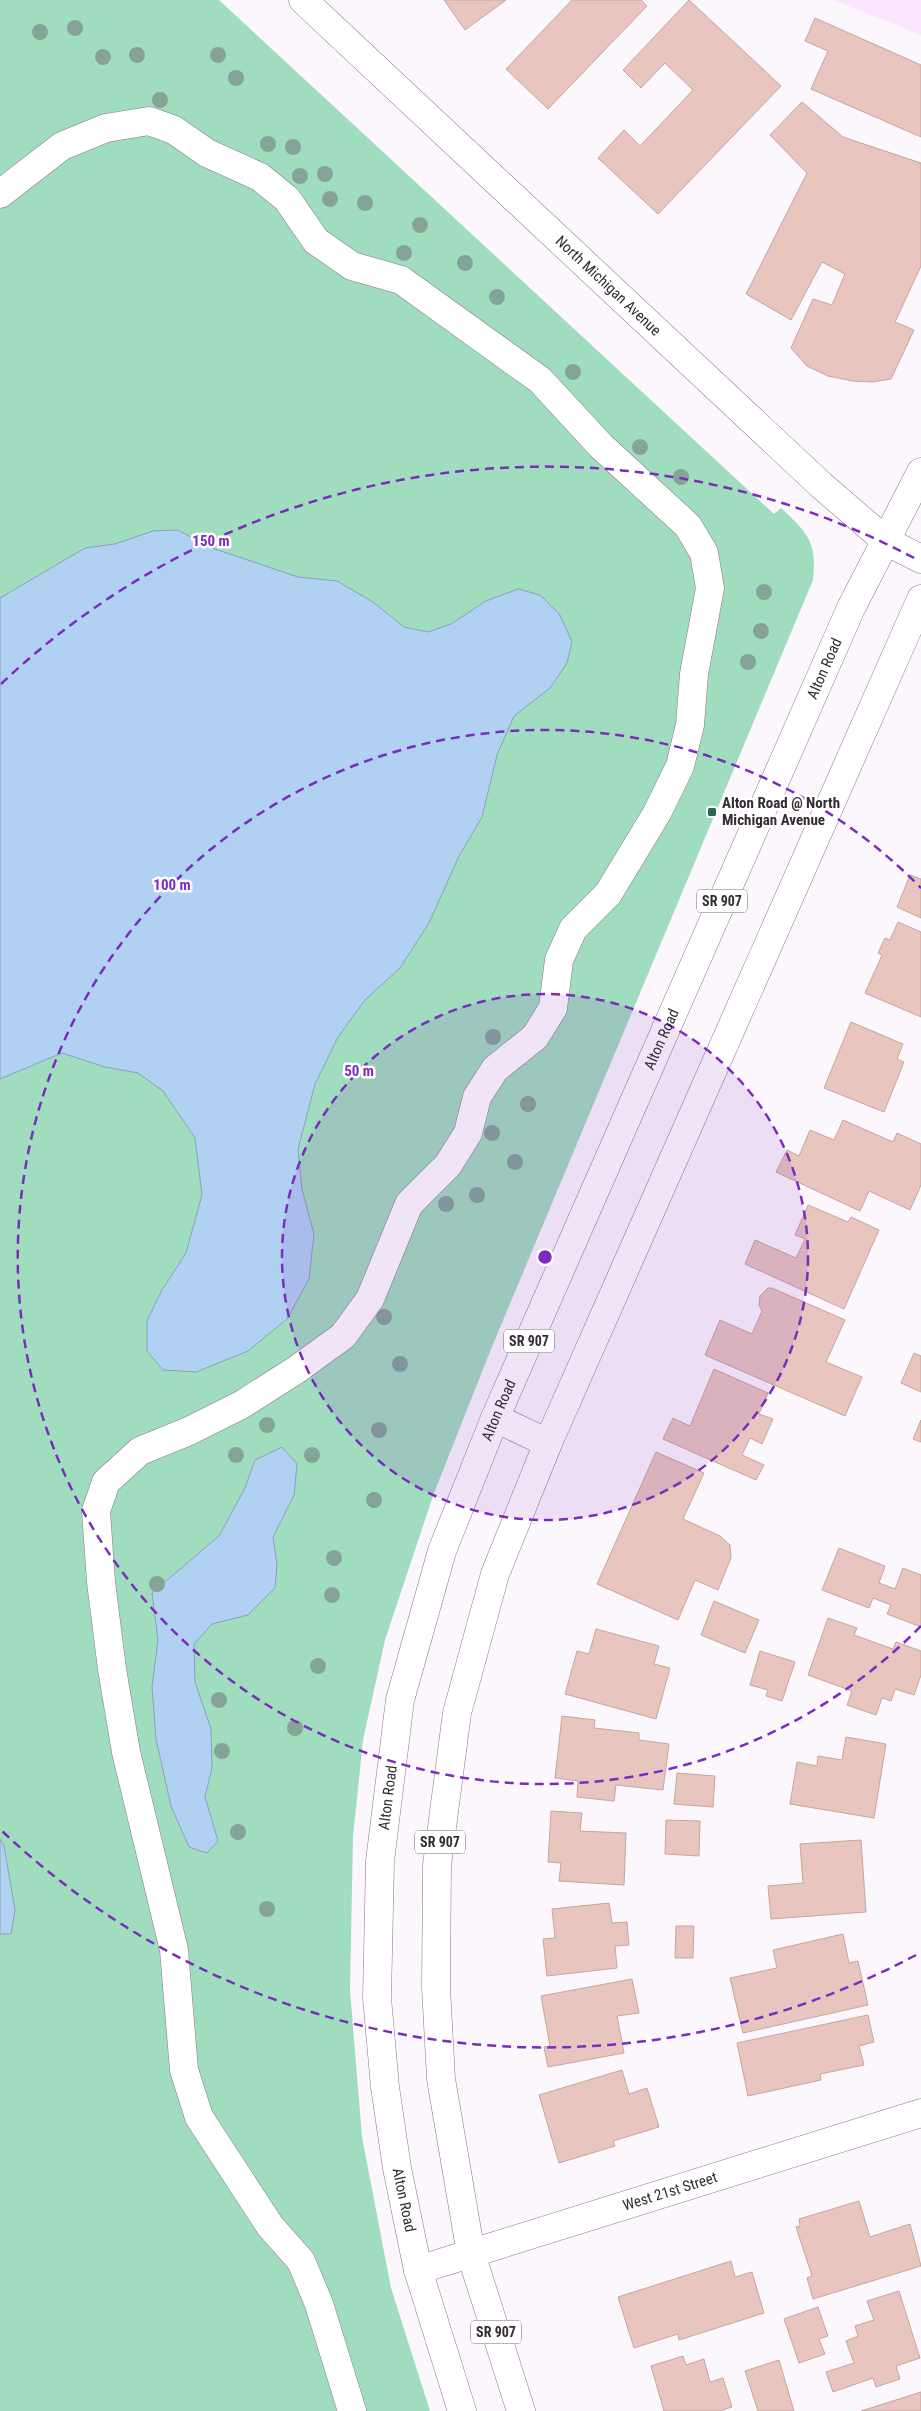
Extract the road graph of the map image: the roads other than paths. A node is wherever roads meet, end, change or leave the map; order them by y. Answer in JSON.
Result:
{"nodes":[{"id":1,"x":303,"y":0,"type":"edge"},
{"id":2,"x":0,"y":194,"type":"edge"},
{"id":3,"x":921,"y":472,"type":"edge"},
{"id":4,"x":886,"y":541,"type":"junction"},
{"id":5,"x":921,"y":559,"type":"edge"},
{"id":6,"x":921,"y":599,"type":"edge"},
{"id":7,"x":495,"y":1418,"type":"junction"},
{"id":8,"x":548,"y":1443,"type":"junction"},
{"id":9,"x":921,"y":2113,"type":"edge"},
{"id":10,"x":470,"y":2254,"type":"junction"},
{"id":11,"x":418,"y":2270,"type":"junction"},
{"id":12,"x":352,"y":2411,"type":"edge"},
{"id":13,"x":462,"y":2411,"type":"edge"},
{"id":14,"x":521,"y":2411,"type":"edge"}],
"edges":[{"from":1,"to":4,"type":"main road","name":"North Michigan Avenue"},
{"from":2,"to":12,"type":"main road"},
{"from":3,"to":4,"type":"main road","name":"Alton Road","number":"SR 907"},
{"from":4,"to":5,"type":"main road","name":"North Michigan Avenue"},
{"from":4,"to":7,"type":"main road","name":"Alton Road","number":"SR 907"},
{"from":6,"to":8,"type":"main road","number":"SR 907"},
{"from":7,"to":8,"type":"main road"},
{"from":7,"to":11,"type":"main road","name":"Alton Road","number":"SR 907"},
{"from":8,"to":10,"type":"main road","number":"SR 907"},
{"from":9,"to":10,"type":"main road","name":"West 21st Street"},
{"from":10,"to":11,"type":"main road","name":"West 21st Street"},
{"from":10,"to":14,"type":"main road","number":"SR 907"},
{"from":11,"to":13,"type":"main road","name":"Alton Road","number":"SR 907"}]}
